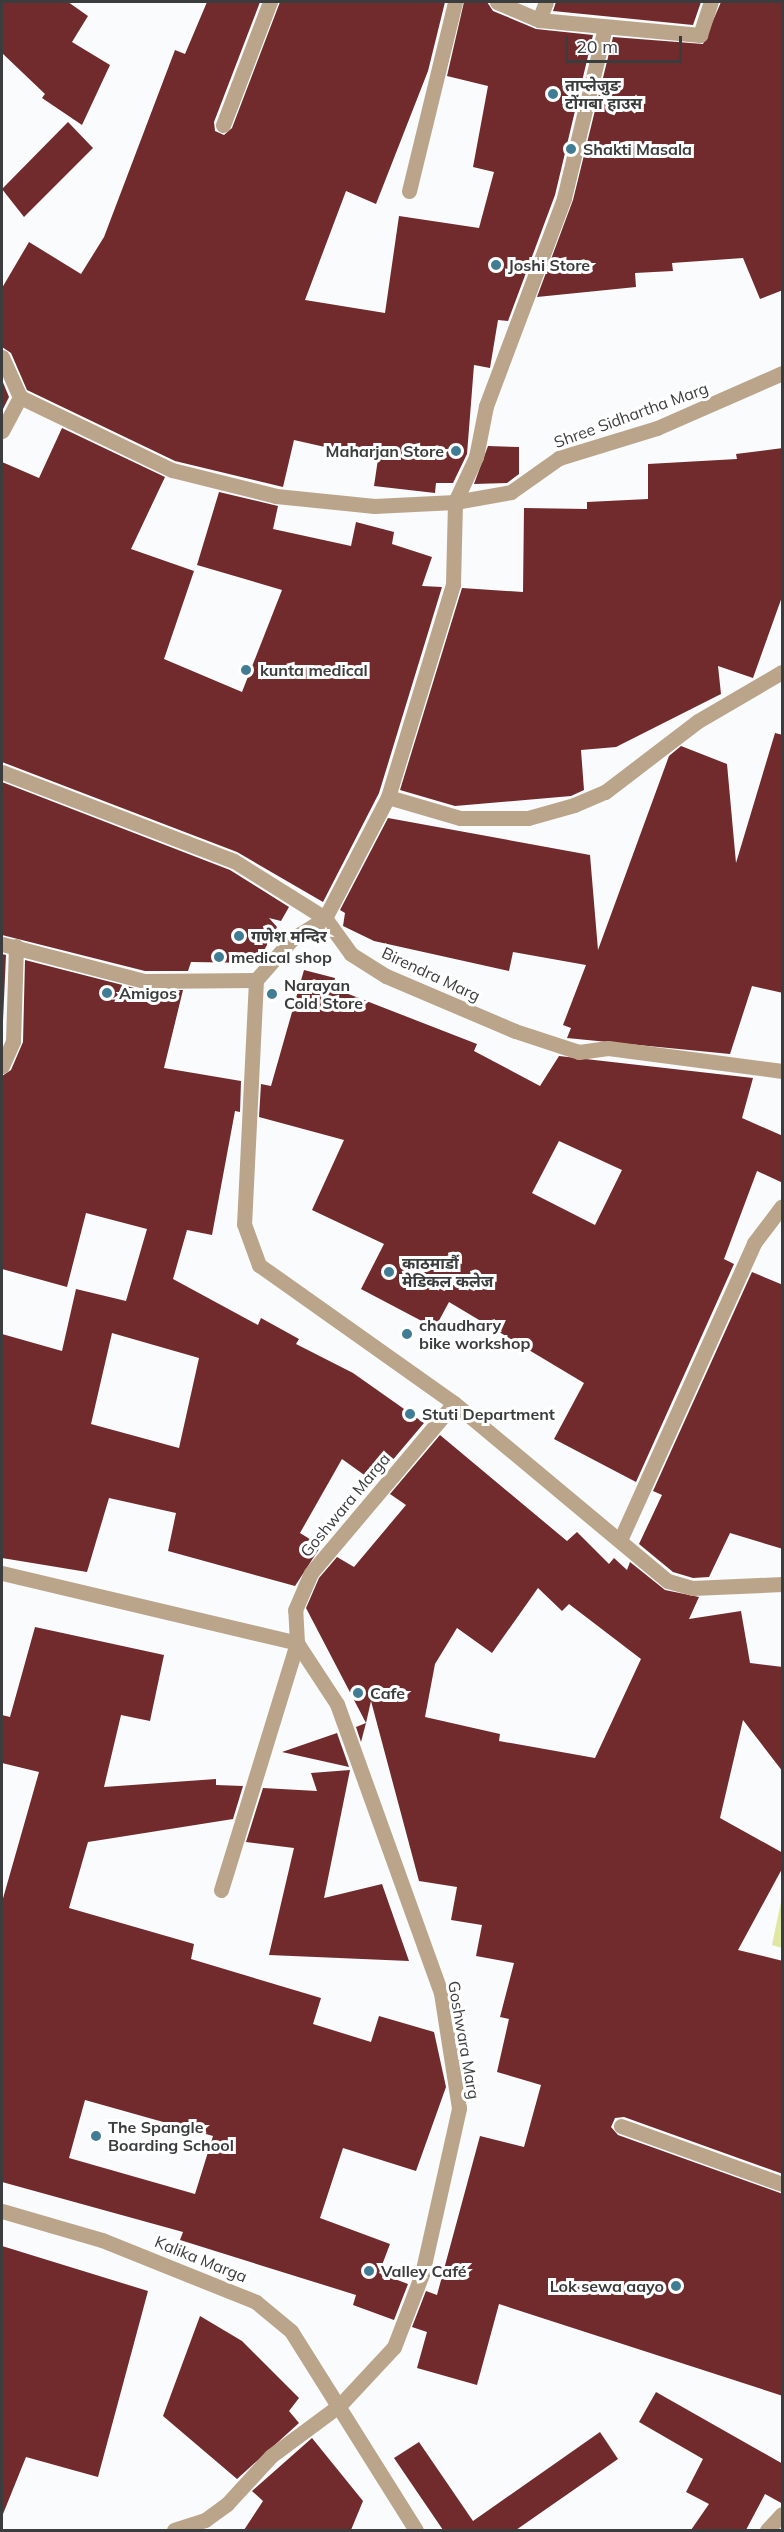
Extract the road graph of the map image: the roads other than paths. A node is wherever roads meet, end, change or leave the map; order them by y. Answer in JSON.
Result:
{"nodes":[{"id":1,"x":270,"y":2,"type":"edge"},
{"id":2,"x":455,"y":2,"type":"edge"},
{"id":3,"x":497,"y":2,"type":"edge"},
{"id":4,"x":546,"y":2,"type":"edge"},
{"id":5,"x":711,"y":2,"type":"edge"},
{"id":6,"x":539,"y":20,"type":"junction"},
{"id":7,"x":605,"y":27,"type":"junction"},
{"id":8,"x":223,"y":125,"type":"dead end"},
{"id":9,"x":409,"y":191,"type":"dead end"},
{"id":10,"x":2,"y":357,"type":"edge"},
{"id":11,"x":783,"y":373,"type":"edge"},
{"id":12,"x":20,"y":397,"type":"junction"},
{"id":13,"x":2,"y":431,"type":"edge"},
{"id":14,"x":455,"y":502,"type":"junction"},
{"id":15,"x":783,"y":672,"type":"edge"},
{"id":16,"x":2,"y":772,"type":"edge"},
{"id":17,"x":388,"y":797,"type":"junction"},
{"id":18,"x":325,"y":918,"type":"junction"},
{"id":19,"x":9,"y":945,"type":"edge"},
{"id":20,"x":256,"y":980,"type":"junction"},
{"id":21,"x":2,"y":1066,"type":"edge"},
{"id":22,"x":783,"y":1071,"type":"edge"},
{"id":23,"x":783,"y":1206,"type":"edge"},
{"id":24,"x":454,"y":1404,"type":"junction"},
{"id":25,"x":621,"y":1538,"type":"junction"},
{"id":26,"x":2,"y":1572,"type":"edge"},
{"id":27,"x":783,"y":1584,"type":"edge"},
{"id":28,"x":297,"y":1643,"type":"junction"},
{"id":29,"x":221,"y":1890,"type":"dead end"},
{"id":30,"x":621,"y":2126,"type":"dead end"},
{"id":31,"x":783,"y":2184,"type":"edge"},
{"id":32,"x":2,"y":2211,"type":"edge"},
{"id":33,"x":340,"y":2405,"type":"junction"},
{"id":34,"x":783,"y":2514,"type":"edge"},
{"id":35,"x":174,"y":2530,"type":"edge"},
{"id":36,"x":416,"y":2530,"type":"edge"},
{"id":37,"x":767,"y":2530,"type":"edge"}],
"edges":[{"from":1,"to":8,"type":"street"},
{"from":2,"to":9,"type":"street"},
{"from":3,"to":6,"type":"street"},
{"from":4,"to":6,"type":"street"},
{"from":5,"to":7,"type":"street"},
{"from":6,"to":7,"type":"street"},
{"from":7,"to":14,"type":"street"},
{"from":10,"to":12,"type":"street"},
{"from":11,"to":14,"type":"street","name":"Shree Sidhartha Marg"},
{"from":12,"to":13,"type":"street"},
{"from":12,"to":14,"type":"street","name":"Shree Sidhartha Marg"},
{"from":14,"to":17,"type":"street"},
{"from":15,"to":17,"type":"street"},
{"from":16,"to":18,"type":"street","name":"Birendra Marg"},
{"from":17,"to":18,"type":"street"},
{"from":18,"to":20,"type":"street"},
{"from":18,"to":22,"type":"street","name":"Birendra Marg"},
{"from":19,"to":20,"type":"street"},
{"from":19,"to":21,"type":"street"},
{"from":20,"to":24,"type":"street"},
{"from":23,"to":25,"type":"street"},
{"from":24,"to":25,"type":"street"},
{"from":24,"to":28,"type":"street","name":"Goshwara Marga"},
{"from":25,"to":27,"type":"street"},
{"from":26,"to":28,"type":"street"},
{"from":28,"to":29,"type":"street"},
{"from":28,"to":33,"type":"street","name":"Goshwara Marg"},
{"from":30,"to":31,"type":"street"},
{"from":32,"to":33,"type":"street","name":"Kalika Marga"},
{"from":33,"to":35,"type":"street","name":"Goshwara Marg"},
{"from":33,"to":36,"type":"street","name":"Kalika Marga"},
{"from":34,"to":37,"type":"street"}]}
